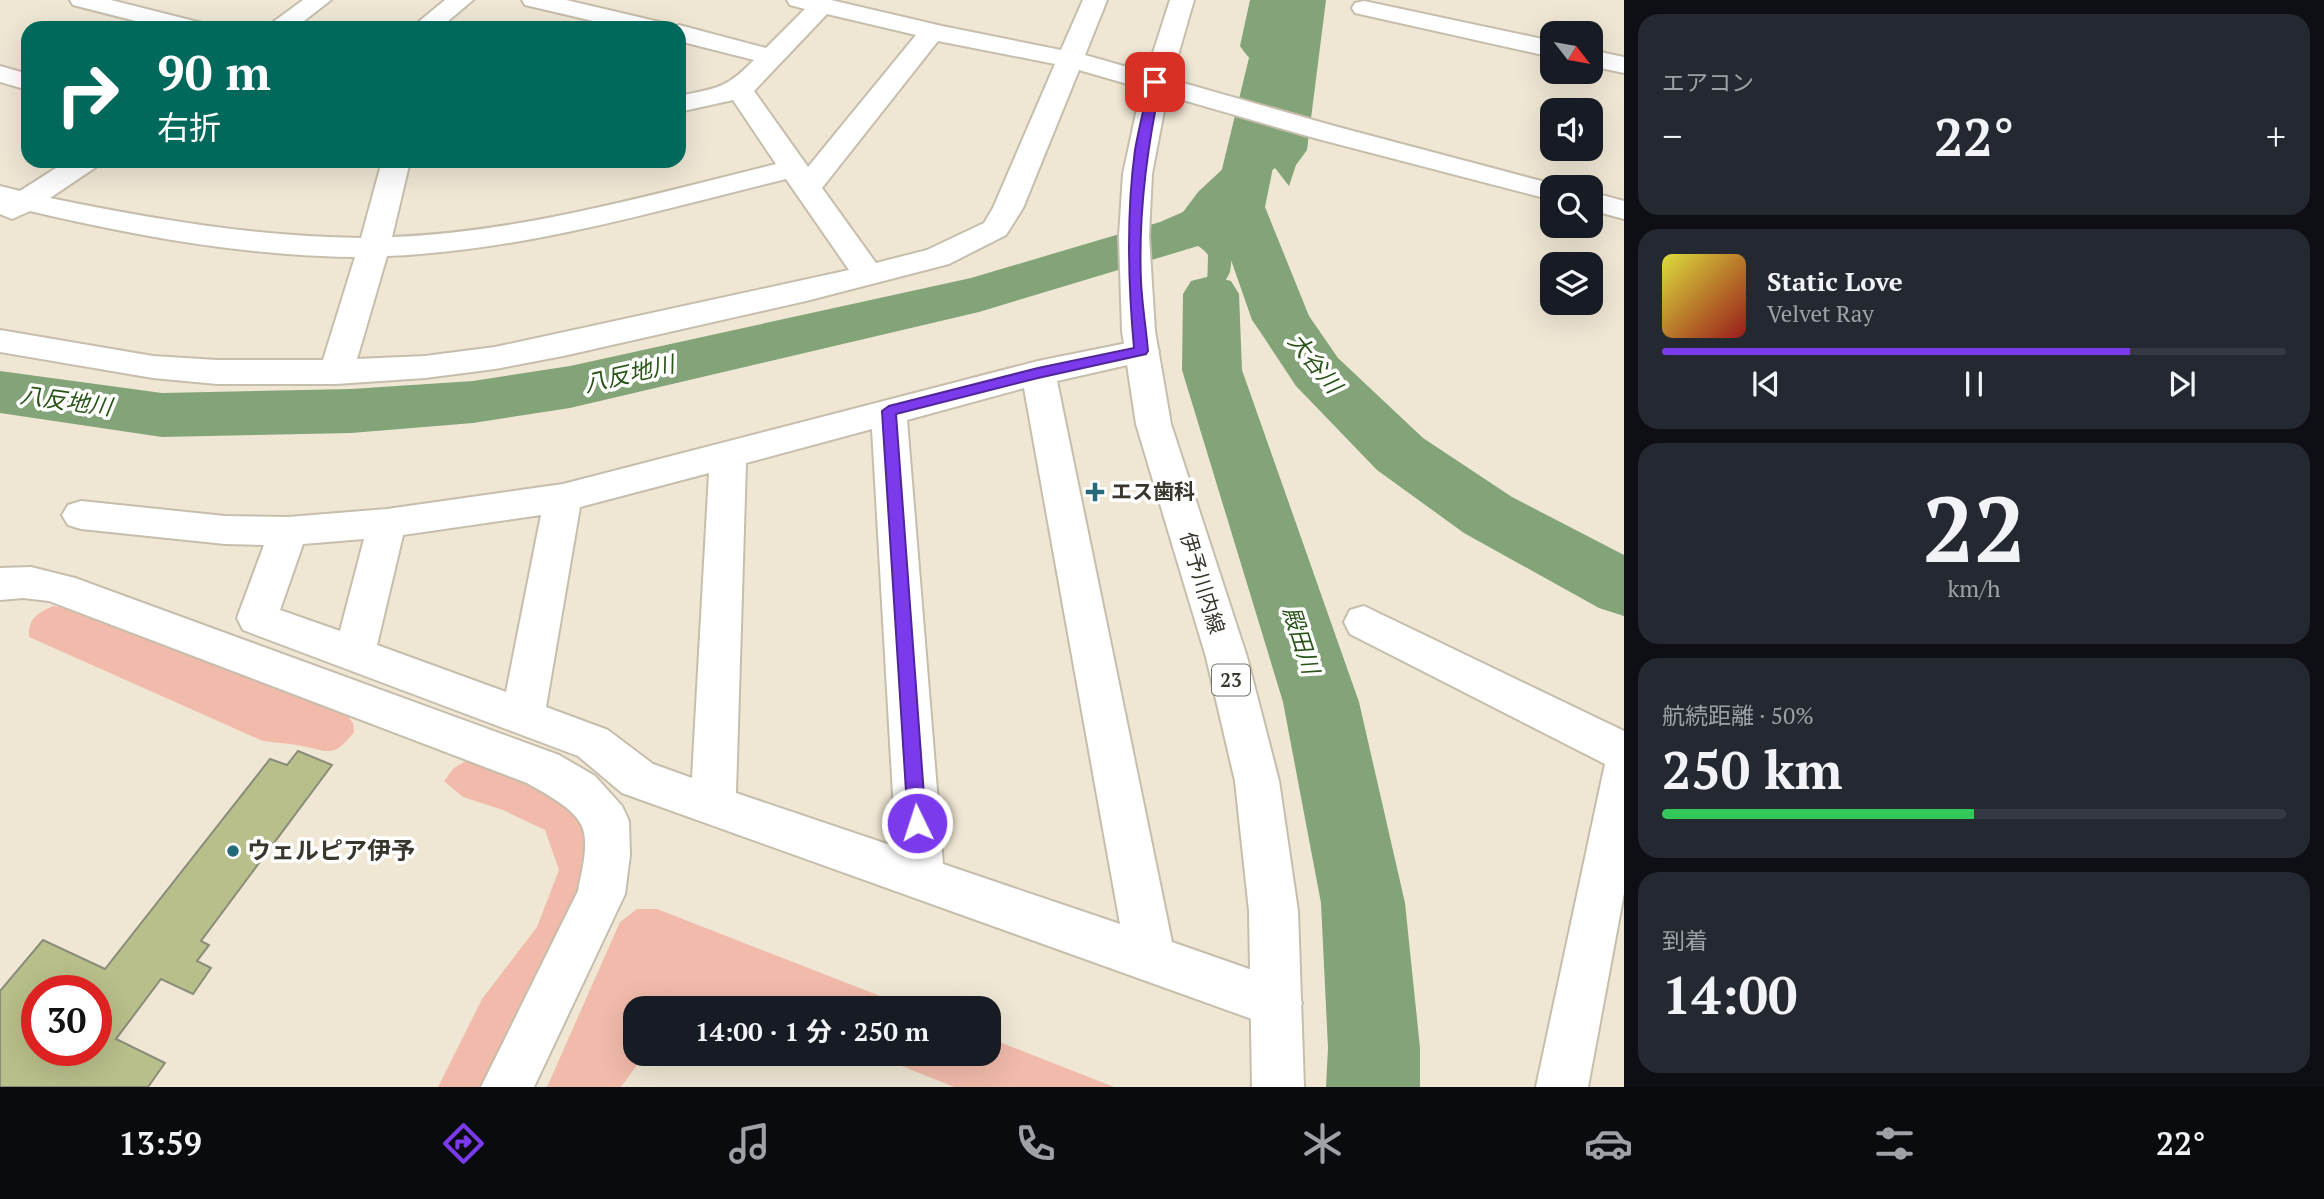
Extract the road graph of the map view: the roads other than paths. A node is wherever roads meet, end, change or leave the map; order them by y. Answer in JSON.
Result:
{"nodes":[{"id":1,"x":82,"y":0,"type":"edge"},
{"id":2,"x":319,"y":0,"type":"edge"},
{"id":3,"x":461,"y":0,"type":"edge"},
{"id":4,"x":534,"y":0,"type":"edge"},
{"id":5,"x":1095,"y":0,"type":"edge"},
{"id":6,"x":1182,"y":0,"type":"edge"},
{"id":7,"x":811,"y":3,"type":"edge"},
{"id":8,"x":1364,"y":8,"type":"dead end"},
{"id":9,"x":577,"y":10,"type":"junction"},
{"id":10,"x":165,"y":21,"type":"edge"},
{"id":11,"x":288,"y":21,"type":"edge"},
{"id":12,"x":433,"y":21,"type":"edge"},
{"id":13,"x":564,"y":21,"type":"edge"},
{"id":14,"x":625,"y":21,"type":"edge"},
{"id":15,"x":933,"y":31,"type":"junction"},
{"id":16,"x":686,"y":35,"type":"edge"},
{"id":17,"x":1540,"y":47,"type":"edge"},
{"id":18,"x":771,"y":57,"type":"junction"},
{"id":19,"x":1070,"y":59,"type":"junction"},
{"id":20,"x":1603,"y":61,"type":"edge"},
{"id":21,"x":1624,"y":65,"type":"edge"},
{"id":22,"x":0,"y":74,"type":"edge"},
{"id":23,"x":21,"y":80,"type":"edge"},
{"id":24,"x":1155,"y":82,"type":"junction"},
{"id":25,"x":739,"y":90,"type":"junction"},
{"id":26,"x":686,"y":102,"type":"edge"},
{"id":27,"x":74,"y":168,"type":"edge"},
{"id":28,"x":394,"y":168,"type":"edge"},
{"id":29,"x":800,"y":178,"type":"junction"},
{"id":30,"x":1540,"y":188,"type":"edge"},
{"id":31,"x":1603,"y":204,"type":"edge"},
{"id":32,"x":8,"y":205,"type":"edge"},
{"id":33,"x":1624,"y":210,"type":"edge"},
{"id":34,"x":374,"y":247,"type":"junction"},
{"id":35,"x":868,"y":275,"type":"junction"},
{"id":36,"x":0,"y":341,"type":"edge"},
{"id":37,"x":1142,"y":351,"type":"junction"},
{"id":38,"x":336,"y":372,"type":"junction"},
{"id":39,"x":1038,"y":373,"type":"junction"},
{"id":40,"x":889,"y":411,"type":"junction"},
{"id":41,"x":728,"y":454,"type":"junction"},
{"id":42,"x":563,"y":498,"type":"junction"},
{"id":43,"x":81,"y":515,"type":"dead end"},
{"id":44,"x":387,"y":523,"type":"junction"},
{"id":45,"x":288,"y":531,"type":"junction"},
{"id":46,"x":0,"y":584,"type":"edge"},
{"id":47,"x":1364,"y":622,"type":"dead end"},
{"id":48,"x":354,"y":655,"type":"junction"},
{"id":49,"x":523,"y":717,"type":"junction"},
{"id":50,"x":1624,"y":752,"type":"edge"},
{"id":51,"x":1624,"y":772,"type":"edge"},
{"id":52,"x":713,"y":805,"type":"junction"},
{"id":53,"x":921,"y":878,"type":"junction"},
{"id":54,"x":1151,"y":959,"type":"junction"},
{"id":55,"x":1277,"y":1003,"type":"junction"},
{"id":56,"x":507,"y":1087,"type":"edge"},
{"id":57,"x":1278,"y":1087,"type":"edge"},
{"id":58,"x":1562,"y":1087,"type":"edge"}],
"edges":[{"from":1,"to":10,"type":"street"},
{"from":2,"to":11,"type":"street"},
{"from":3,"to":12,"type":"street"},
{"from":4,"to":9,"type":"street"},
{"from":5,"to":19,"type":"street"},
{"from":6,"to":24,"type":"street","name":"伊予川内線","number":"23"},
{"from":7,"to":15,"type":"street"},
{"from":7,"to":18,"type":"street"},
{"from":8,"to":17,"type":"street"},
{"from":9,"to":13,"type":"street"},
{"from":9,"to":14,"type":"street"},
{"from":15,"to":19,"type":"street"},
{"from":15,"to":29,"type":"street"},
{"from":16,"to":18,"type":"street"},
{"from":18,"to":25,"type":"street"},
{"from":19,"to":24,"type":"street"},
{"from":19,"to":35,"type":"street"},
{"from":20,"to":21,"type":"street"},
{"from":22,"to":23,"type":"street"},
{"from":24,"to":30,"type":"street"},
{"from":24,"to":37,"type":"street","name":"伊予川内線","number":"23"},
{"from":25,"to":26,"type":"street"},
{"from":25,"to":29,"type":"street"},
{"from":27,"to":32,"type":"street"},
{"from":28,"to":34,"type":"street"},
{"from":29,"to":34,"type":"street"},
{"from":29,"to":35,"type":"street"},
{"from":31,"to":33,"type":"street"},
{"from":32,"to":34,"type":"street"},
{"from":34,"to":38,"type":"street"},
{"from":35,"to":38,"type":"street"},
{"from":36,"to":38,"type":"street"},
{"from":37,"to":39,"type":"street"},
{"from":37,"to":55,"type":"street","name":"伊予川内線","number":"23"},
{"from":39,"to":40,"type":"street"},
{"from":39,"to":54,"type":"street"},
{"from":40,"to":41,"type":"street"},
{"from":40,"to":53,"type":"street"},
{"from":41,"to":42,"type":"street"},
{"from":41,"to":52,"type":"street"},
{"from":42,"to":44,"type":"street"},
{"from":42,"to":49,"type":"street"},
{"from":43,"to":45,"type":"street"},
{"from":44,"to":45,"type":"street"},
{"from":44,"to":48,"type":"street"},
{"from":45,"to":48,"type":"street"},
{"from":46,"to":56,"type":"street"},
{"from":47,"to":50,"type":"street"},
{"from":48,"to":49,"type":"street"},
{"from":49,"to":52,"type":"street"},
{"from":51,"to":58,"type":"street"},
{"from":52,"to":53,"type":"street"},
{"from":53,"to":54,"type":"street"},
{"from":54,"to":55,"type":"street"},
{"from":55,"to":57,"type":"street","name":"伊予川内線","number":"23"}]}
